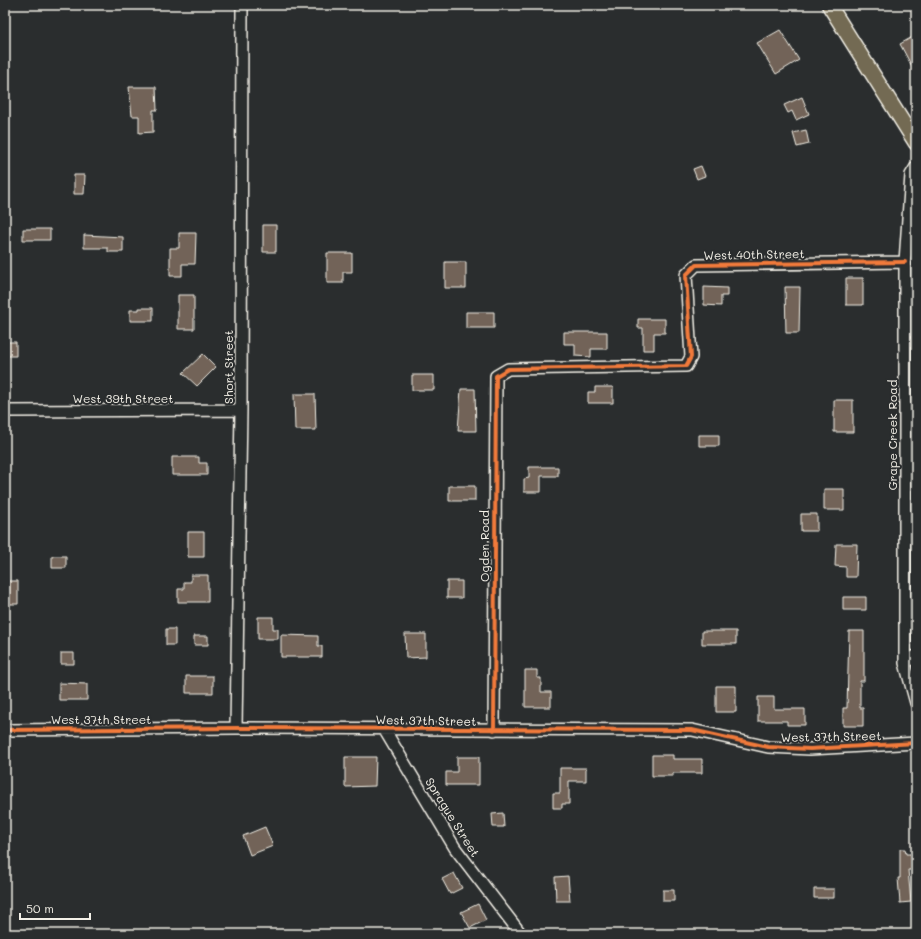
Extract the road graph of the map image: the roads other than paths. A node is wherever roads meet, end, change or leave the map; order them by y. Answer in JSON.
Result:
{"nodes":[{"id":1,"x":242,"y":5,"type":"edge"},
{"id":2,"x":829,"y":5,"type":"edge"},
{"id":3,"x":916,"y":143,"type":"edge"},
{"id":4,"x":916,"y":166,"type":"edge"},
{"id":5,"x":905,"y":262,"type":"junction"},
{"id":6,"x":508,"y":369,"type":"joint"},
{"id":7,"x":241,"y":410,"type":"junction"},
{"id":8,"x":5,"y":411,"type":"edge"},
{"id":9,"x":916,"y":656,"type":"edge"},
{"id":10,"x":905,"y":663,"type":"junction"},
{"id":11,"x":916,"y":703,"type":"edge"},
{"id":12,"x":236,"y":728,"type":"junction"},
{"id":13,"x":384,"y":729,"type":"junction"},
{"id":14,"x":5,"y":730,"type":"edge"},
{"id":15,"x":494,"y":730,"type":"junction"},
{"id":16,"x":916,"y":743,"type":"edge"},
{"id":17,"x":521,"y":934,"type":"edge"}],
"edges":[{"from":1,"to":7,"type":"street","name":"Short Street"},
{"from":2,"to":3,"type":"main road"},
{"from":4,"to":5,"type":"street","name":"Grape Creek Road"},
{"from":5,"to":6,"type":"street","name":"West 40th Street"},
{"from":5,"to":10,"type":"street","name":"Grape Creek Road"},
{"from":6,"to":15,"type":"street","name":"Ogden Road"},
{"from":7,"to":8,"type":"street","name":"West 39th Street"},
{"from":7,"to":12,"type":"street","name":"Short Street"},
{"from":9,"to":10,"type":"street"},
{"from":10,"to":11,"type":"street","name":"Grape Creek Road"},
{"from":12,"to":13,"type":"street","name":"West 37th Street"},
{"from":12,"to":14,"type":"street","name":"West 37th Street"},
{"from":13,"to":15,"type":"street","name":"West 37th Street"},
{"from":13,"to":17,"type":"street","name":"Sprague Street"},
{"from":15,"to":16,"type":"street","name":"West 37th Street"}]}
